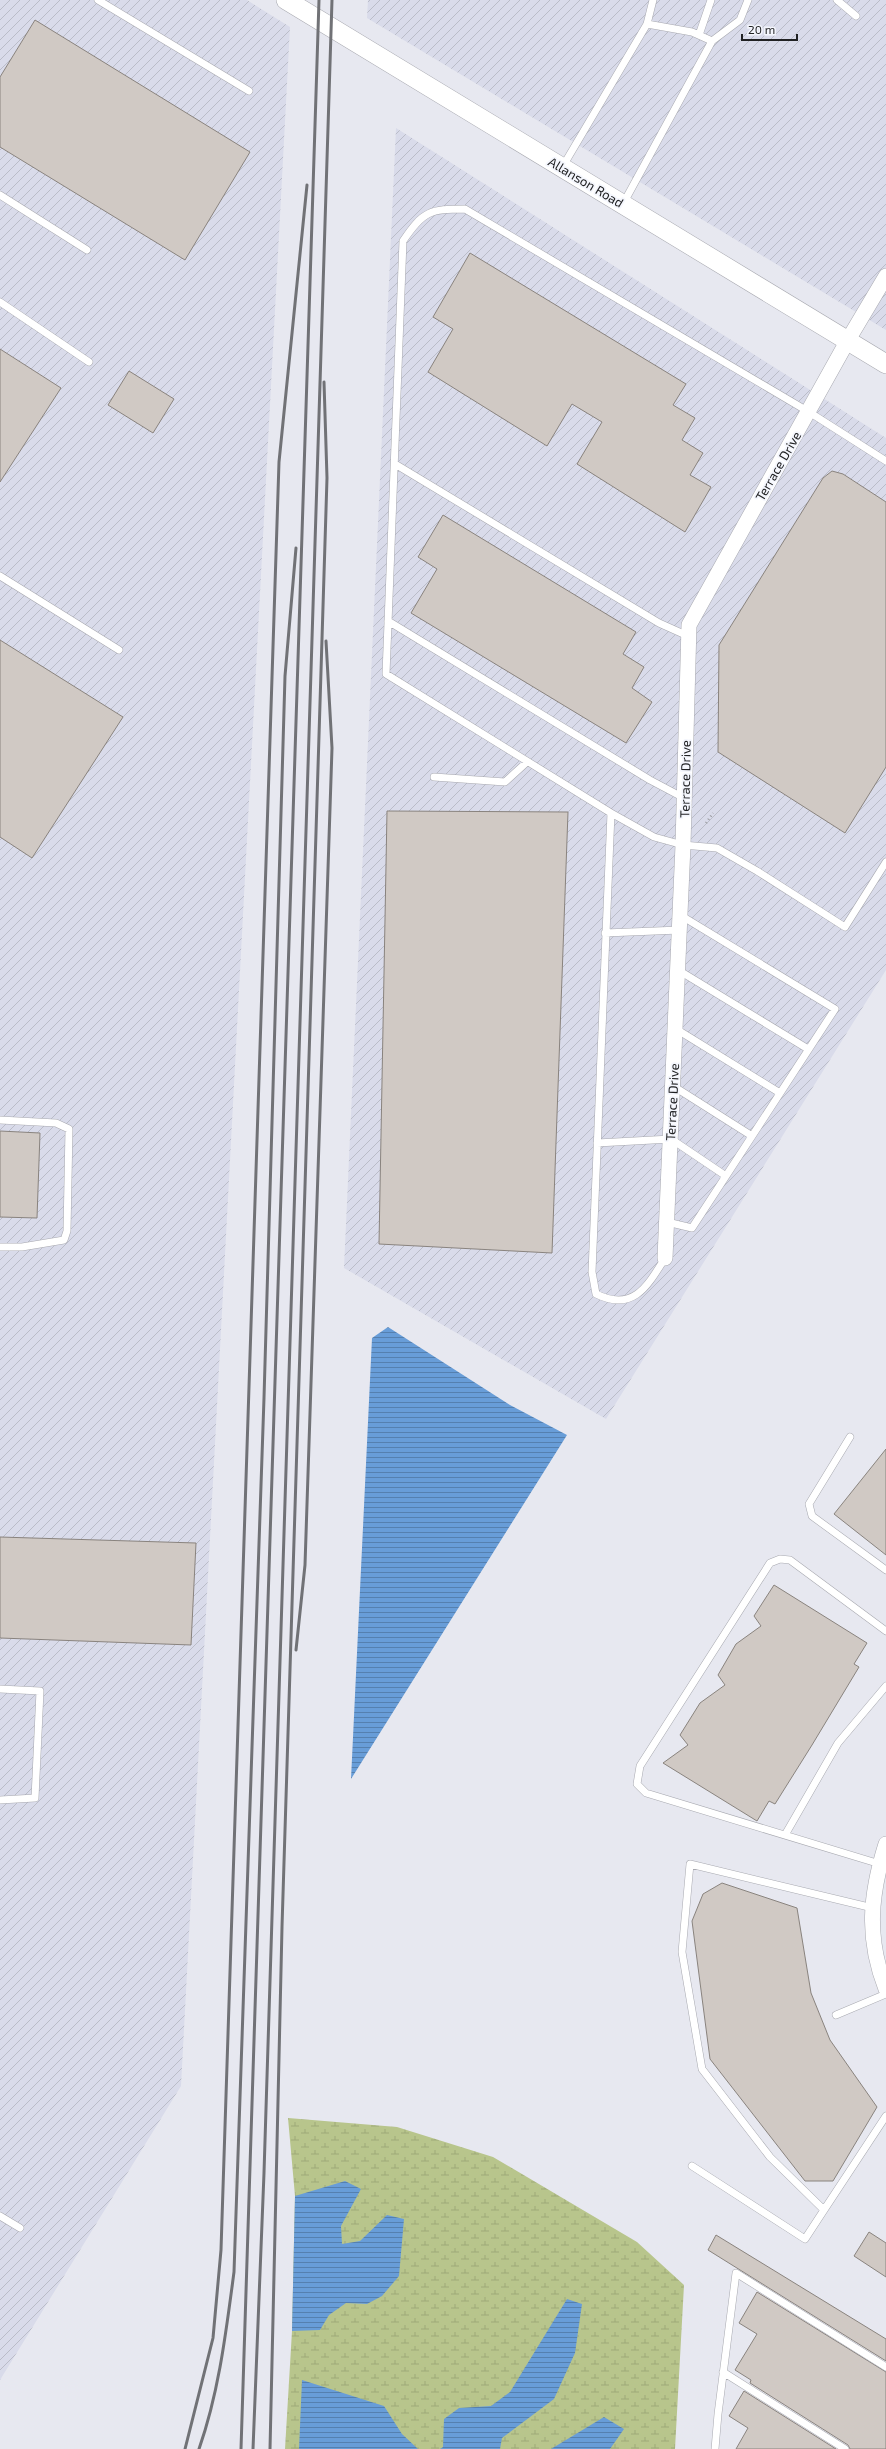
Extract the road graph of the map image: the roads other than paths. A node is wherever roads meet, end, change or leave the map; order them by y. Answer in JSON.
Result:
{"nodes":[{"id":1,"x":98,"y":0,"type":"edge"},
{"id":2,"x":286,"y":0,"type":"edge"},
{"id":3,"x":653,"y":0,"type":"edge"},
{"id":4,"x":711,"y":0,"type":"edge"},
{"id":5,"x":748,"y":0,"type":"edge"},
{"id":6,"x":837,"y":0,"type":"edge"},
{"id":7,"x":856,"y":16,"type":"dead end"},
{"id":8,"x":647,"y":24,"type":"junction"},
{"id":9,"x":699,"y":35,"type":"junction"},
{"id":10,"x":712,"y":41,"type":"junction"},
{"id":11,"x":249,"y":91,"type":"dead end"},
{"id":12,"x":562,"y":167,"type":"junction"},
{"id":13,"x":0,"y":195,"type":"edge"},
{"id":14,"x":623,"y":204,"type":"junction"},
{"id":15,"x":87,"y":250,"type":"dead end"},
{"id":16,"x":886,"y":276,"type":"edge"},
{"id":17,"x":0,"y":302,"type":"edge"},
{"id":18,"x":848,"y":340,"type":"junction"},
{"id":19,"x":89,"y":362,"type":"dead end"},
{"id":20,"x":886,"y":364,"type":"edge"},
{"id":21,"x":809,"y":412,"type":"junction"},
{"id":22,"x":886,"y":461,"type":"edge"},
{"id":23,"x":395,"y":464,"type":"junction"},
{"id":24,"x":0,"y":576,"type":"edge"},
{"id":25,"x":388,"y":621,"type":"junction"},
{"id":26,"x":688,"y":636,"type":"junction"},
{"id":27,"x":119,"y":650,"type":"dead end"},
{"id":28,"x":528,"y":762,"type":"junction"},
{"id":29,"x":434,"y":777,"type":"dead end"},
{"id":30,"x":684,"y":798,"type":"junction"},
{"id":31,"x":610,"y":813,"type":"junction"},
{"id":32,"x":683,"y":845,"type":"junction"},
{"id":33,"x":886,"y":862,"type":"edge"},
{"id":34,"x":680,"y":915,"type":"junction"},
{"id":35,"x":680,"y":930,"type":"junction"},
{"id":36,"x":605,"y":933,"type":"junction"},
{"id":37,"x":678,"y":970,"type":"junction"},
{"id":38,"x":675,"y":1029,"type":"junction"},
{"id":39,"x":808,"y":1049,"type":"junction"},
{"id":40,"x":673,"y":1086,"type":"junction"},
{"id":41,"x":780,"y":1093,"type":"junction"},
{"id":42,"x":0,"y":1120,"type":"edge"},
{"id":43,"x":752,"y":1136,"type":"junction"},
{"id":44,"x":671,"y":1139,"type":"junction"},
{"id":45,"x":597,"y":1143,"type":"junction"},
{"id":46,"x":726,"y":1176,"type":"junction"},
{"id":47,"x":667,"y":1222,"type":"junction"},
{"id":48,"x":0,"y":1247,"type":"edge"},
{"id":49,"x":665,"y":1258,"type":"joint"},
{"id":50,"x":850,"y":1437,"type":"dead end"},
{"id":51,"x":886,"y":1570,"type":"edge"},
{"id":52,"x":886,"y":1631,"type":"edge"},
{"id":53,"x":886,"y":1686,"type":"edge"},
{"id":54,"x":0,"y":1689,"type":"edge"},
{"id":55,"x":0,"y":1800,"type":"edge"},
{"id":56,"x":785,"y":1835,"type":"junction"},
{"id":57,"x":886,"y":1844,"type":"edge"},
{"id":58,"x":880,"y":1864,"type":"junction"},
{"id":59,"x":873,"y":1908,"type":"junction"},
{"id":60,"x":886,"y":1989,"type":"edge"},
{"id":61,"x":886,"y":1994,"type":"edge"},
{"id":62,"x":836,"y":2015,"type":"dead end"},
{"id":63,"x":886,"y":2116,"type":"edge"},
{"id":64,"x":692,"y":2166,"type":"dead end"},
{"id":65,"x":824,"y":2210,"type":"junction"},
{"id":66,"x":0,"y":2216,"type":"edge"},
{"id":67,"x":20,"y":2228,"type":"dead end"},
{"id":68,"x":886,"y":2367,"type":"edge"},
{"id":69,"x":723,"y":2372,"type":"junction"},
{"id":70,"x":716,"y":2449,"type":"edge"},
{"id":71,"x":845,"y":2449,"type":"edge"}],
"edges":[{"from":1,"to":11,"type":"lane"},
{"from":2,"to":12,"type":"street","name":"Allanson Road"},
{"from":3,"to":8,"type":"lane"},
{"from":4,"to":9,"type":"lane"},
{"from":5,"to":10,"type":"lane"},
{"from":6,"to":7,"type":"lane"},
{"from":8,"to":9,"type":"lane"},
{"from":8,"to":12,"type":"lane"},
{"from":9,"to":10,"type":"lane"},
{"from":10,"to":14,"type":"lane"},
{"from":12,"to":14,"type":"street","name":"Allanson Road"},
{"from":13,"to":15,"type":"lane"},
{"from":14,"to":18,"type":"street","name":"Allanson Road"},
{"from":16,"to":18,"type":"street","name":"Terrace Drive"},
{"from":17,"to":19,"type":"lane"},
{"from":18,"to":20,"type":"street","name":"Allanson Road"},
{"from":18,"to":21,"type":"street","name":"Terrace Drive"},
{"from":21,"to":22,"type":"lane"},
{"from":21,"to":23,"type":"lane"},
{"from":21,"to":26,"type":"street","name":"Terrace Drive"},
{"from":23,"to":25,"type":"lane"},
{"from":23,"to":26,"type":"lane"},
{"from":24,"to":27,"type":"lane"},
{"from":25,"to":28,"type":"lane"},
{"from":25,"to":30,"type":"lane"},
{"from":26,"to":30,"type":"street","name":"Terrace Drive"},
{"from":28,"to":29,"type":"lane"},
{"from":28,"to":31,"type":"lane"},
{"from":30,"to":32,"type":"street","name":"Terrace Drive"},
{"from":31,"to":32,"type":"lane"},
{"from":31,"to":36,"type":"lane"},
{"from":32,"to":33,"type":"lane"},
{"from":32,"to":34,"type":"street","name":"Terrace Drive"},
{"from":34,"to":35,"type":"street","name":"Terrace Drive"},
{"from":34,"to":39,"type":"lane"},
{"from":35,"to":36,"type":"lane"},
{"from":35,"to":37,"type":"street","name":"Terrace Drive"},
{"from":36,"to":45,"type":"lane"},
{"from":37,"to":38,"type":"street","name":"Terrace Drive"},
{"from":37,"to":39,"type":"lane"},
{"from":38,"to":40,"type":"street","name":"Terrace Drive"},
{"from":38,"to":41,"type":"lane"},
{"from":39,"to":41,"type":"lane"},
{"from":40,"to":43,"type":"lane"},
{"from":40,"to":44,"type":"street","name":"Terrace Drive"},
{"from":41,"to":43,"type":"lane"},
{"from":42,"to":48,"type":"lane"},
{"from":43,"to":46,"type":"lane"},
{"from":44,"to":45,"type":"lane"},
{"from":44,"to":46,"type":"lane"},
{"from":44,"to":47,"type":"street","name":"Terrace Drive"},
{"from":45,"to":49,"type":"lane"},
{"from":46,"to":47,"type":"lane"},
{"from":47,"to":49,"type":"street","name":"Terrace Drive"},
{"from":50,"to":51,"type":"lane"},
{"from":52,"to":56,"type":"lane"},
{"from":53,"to":56,"type":"lane"},
{"from":54,"to":55,"type":"lane"},
{"from":56,"to":58,"type":"lane"},
{"from":57,"to":58,"type":"street"},
{"from":58,"to":59,"type":"street"},
{"from":59,"to":60,"type":"street"},
{"from":59,"to":65,"type":"lane"},
{"from":61,"to":62,"type":"lane"},
{"from":63,"to":65,"type":"lane"},
{"from":64,"to":65,"type":"lane"},
{"from":66,"to":67,"type":"lane"},
{"from":68,"to":69,"type":"lane"},
{"from":69,"to":70,"type":"lane"},
{"from":69,"to":71,"type":"lane"}]}
